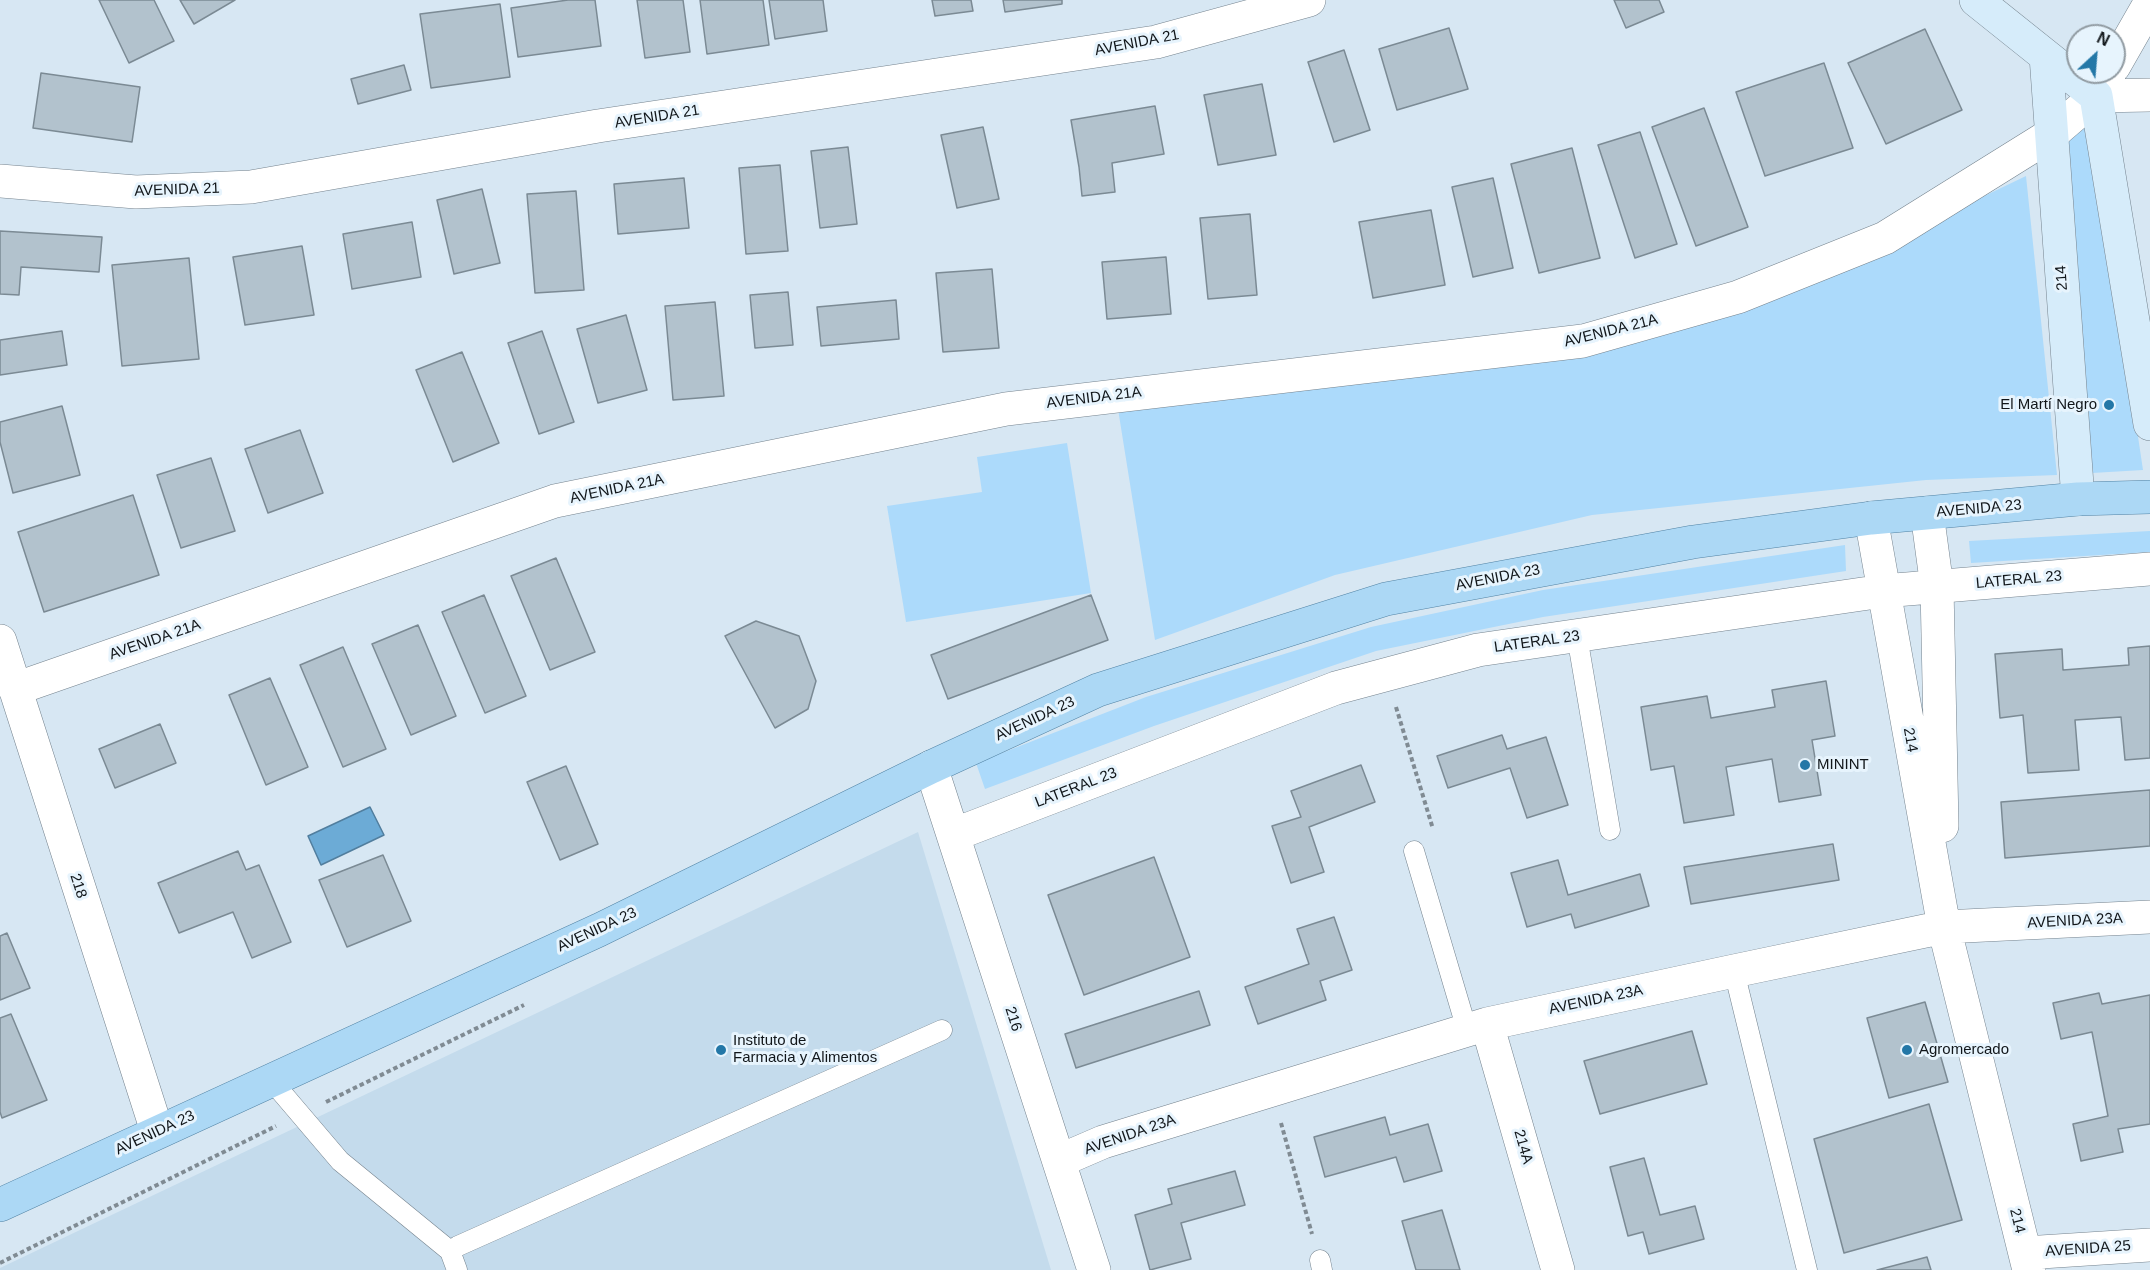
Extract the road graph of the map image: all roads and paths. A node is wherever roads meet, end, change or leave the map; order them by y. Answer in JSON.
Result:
{"nodes":[{"id":1,"x":1309,"y":0,"type":"edge"},
{"id":2,"x":1976,"y":0,"type":"edge"},
{"id":3,"x":2150,"y":3,"type":"edge"},
{"id":4,"x":2126,"y":45,"type":"edge"},
{"id":5,"x":2046,"y":56,"type":"junction"},
{"id":6,"x":2066,"y":66,"type":"edge"},
{"id":7,"x":2103,"y":84,"type":"edge"},
{"id":8,"x":2150,"y":95,"type":"edge"},
{"id":9,"x":2052,"y":134,"type":"junction"},
{"id":10,"x":0,"y":181,"type":"edge"},
{"id":11,"x":2150,"y":424,"type":"edge"},
{"id":12,"x":2150,"y":497,"type":"edge"},
{"id":13,"x":2078,"y":500,"type":"junction"},
{"id":14,"x":1927,"y":513,"type":"junction"},
{"id":15,"x":1871,"y":518,"type":"junction"},
{"id":16,"x":2150,"y":569,"type":"edge"},
{"id":17,"x":1937,"y":587,"type":"junction"},
{"id":18,"x":1883,"y":591,"type":"junction"},
{"id":19,"x":1577,"y":636,"type":"junction"},
{"id":20,"x":0,"y":642,"type":"edge"},
{"id":21,"x":1386,"y":675,"type":"junction"},
{"id":22,"x":15,"y":689,"type":"junction"},
{"id":23,"x":931,"y":767,"type":"junction"},
{"id":24,"x":1610,"y":830,"type":"dead end"},
{"id":25,"x":953,"y":835,"type":"junction"},
{"id":26,"x":1414,"y":851,"type":"joint"},
{"id":27,"x":2150,"y":917,"type":"edge"},
{"id":28,"x":1944,"y":927,"type":"junction"},
{"id":29,"x":1734,"y":971,"type":"junction"},
{"id":30,"x":1477,"y":1027,"type":"junction"},
{"id":31,"x":942,"y":1030,"type":"dead end"},
{"id":32,"x":271,"y":1080,"type":"junction"},
{"id":33,"x":1272,"y":1090,"type":"junction"},
{"id":34,"x":157,"y":1131,"type":"junction"},
{"id":35,"x":1059,"y":1161,"type":"junction"},
{"id":36,"x":0,"y":1205,"type":"edge"},
{"id":37,"x":2150,"y":1245,"type":"edge"},
{"id":38,"x":450,"y":1251,"type":"junction"},
{"id":39,"x":2027,"y":1261,"type":"edge"},
{"id":40,"x":1321,"y":1265,"type":"edge"},
{"id":41,"x":457,"y":1270,"type":"edge"},
{"id":42,"x":1094,"y":1270,"type":"edge"},
{"id":43,"x":1558,"y":1270,"type":"edge"},
{"id":44,"x":1807,"y":1270,"type":"edge"}],
"edges":[{"from":1,"to":10,"type":"street","name":"AVENIDA 21"},
{"from":2,"to":5,"type":"street"},
{"from":3,"to":4,"type":"street"},
{"from":5,"to":6,"type":"street"},
{"from":5,"to":9,"type":"street","name":"214"},
{"from":7,"to":8,"type":"street"},
{"from":7,"to":9,"type":"street","name":"AVENIDA 21A"},
{"from":7,"to":11,"type":"street"},
{"from":9,"to":13,"type":"street","name":"214"},
{"from":9,"to":22,"type":"street","name":"AVENIDA 21A"},
{"from":12,"to":13,"type":"main road","name":"AVENIDA 23"},
{"from":13,"to":14,"type":"main road","name":"AVENIDA 23"},
{"from":14,"to":15,"type":"main road","name":"AVENIDA 23"},
{"from":14,"to":17,"type":"street","name":"214"},
{"from":15,"to":18,"type":"street","name":"214"},
{"from":15,"to":23,"type":"main road","name":"AVENIDA 23"},
{"from":16,"to":17,"type":"street","name":"LATERAL 23"},
{"from":17,"to":18,"type":"street","name":"LATERAL 23"},
{"from":17,"to":28,"type":"street","name":"214"},
{"from":18,"to":19,"type":"street","name":"LATERAL 23"},
{"from":18,"to":28,"type":"street","name":"214"},
{"from":19,"to":21,"type":"street","name":"LATERAL 23"},
{"from":19,"to":24,"type":"lane"},
{"from":20,"to":22,"type":"street","name":"218"},
{"from":21,"to":25,"type":"street","name":"LATERAL 23"},
{"from":21,"to":26,"type":"path"},
{"from":22,"to":34,"type":"street","name":"218"},
{"from":23,"to":25,"type":"street","name":"216"},
{"from":23,"to":32,"type":"main road","name":"AVENIDA 23"},
{"from":25,"to":35,"type":"street","name":"216"},
{"from":26,"to":30,"type":"lane"},
{"from":27,"to":28,"type":"street","name":"AVENIDA 23A"},
{"from":28,"to":29,"type":"street","name":"AVENIDA 23A"},
{"from":28,"to":39,"type":"street","name":"214"},
{"from":29,"to":30,"type":"street","name":"AVENIDA 23A"},
{"from":29,"to":44,"type":"lane"},
{"from":30,"to":33,"type":"street","name":"AVENIDA 23A"},
{"from":30,"to":43,"type":"street","name":"214A"},
{"from":31,"to":38,"type":"lane"},
{"from":32,"to":34,"type":"main road","name":"AVENIDA 23"},
{"from":32,"to":38,"type":"lane"},
{"from":33,"to":35,"type":"street","name":"AVENIDA 23A"},
{"from":33,"to":40,"type":"path"},
{"from":34,"to":36,"type":"main road","name":"AVENIDA 23"},
{"from":35,"to":42,"type":"street","name":"216"},
{"from":37,"to":39,"type":"street","name":"AVENIDA 25"},
{"from":38,"to":41,"type":"lane"}]}
